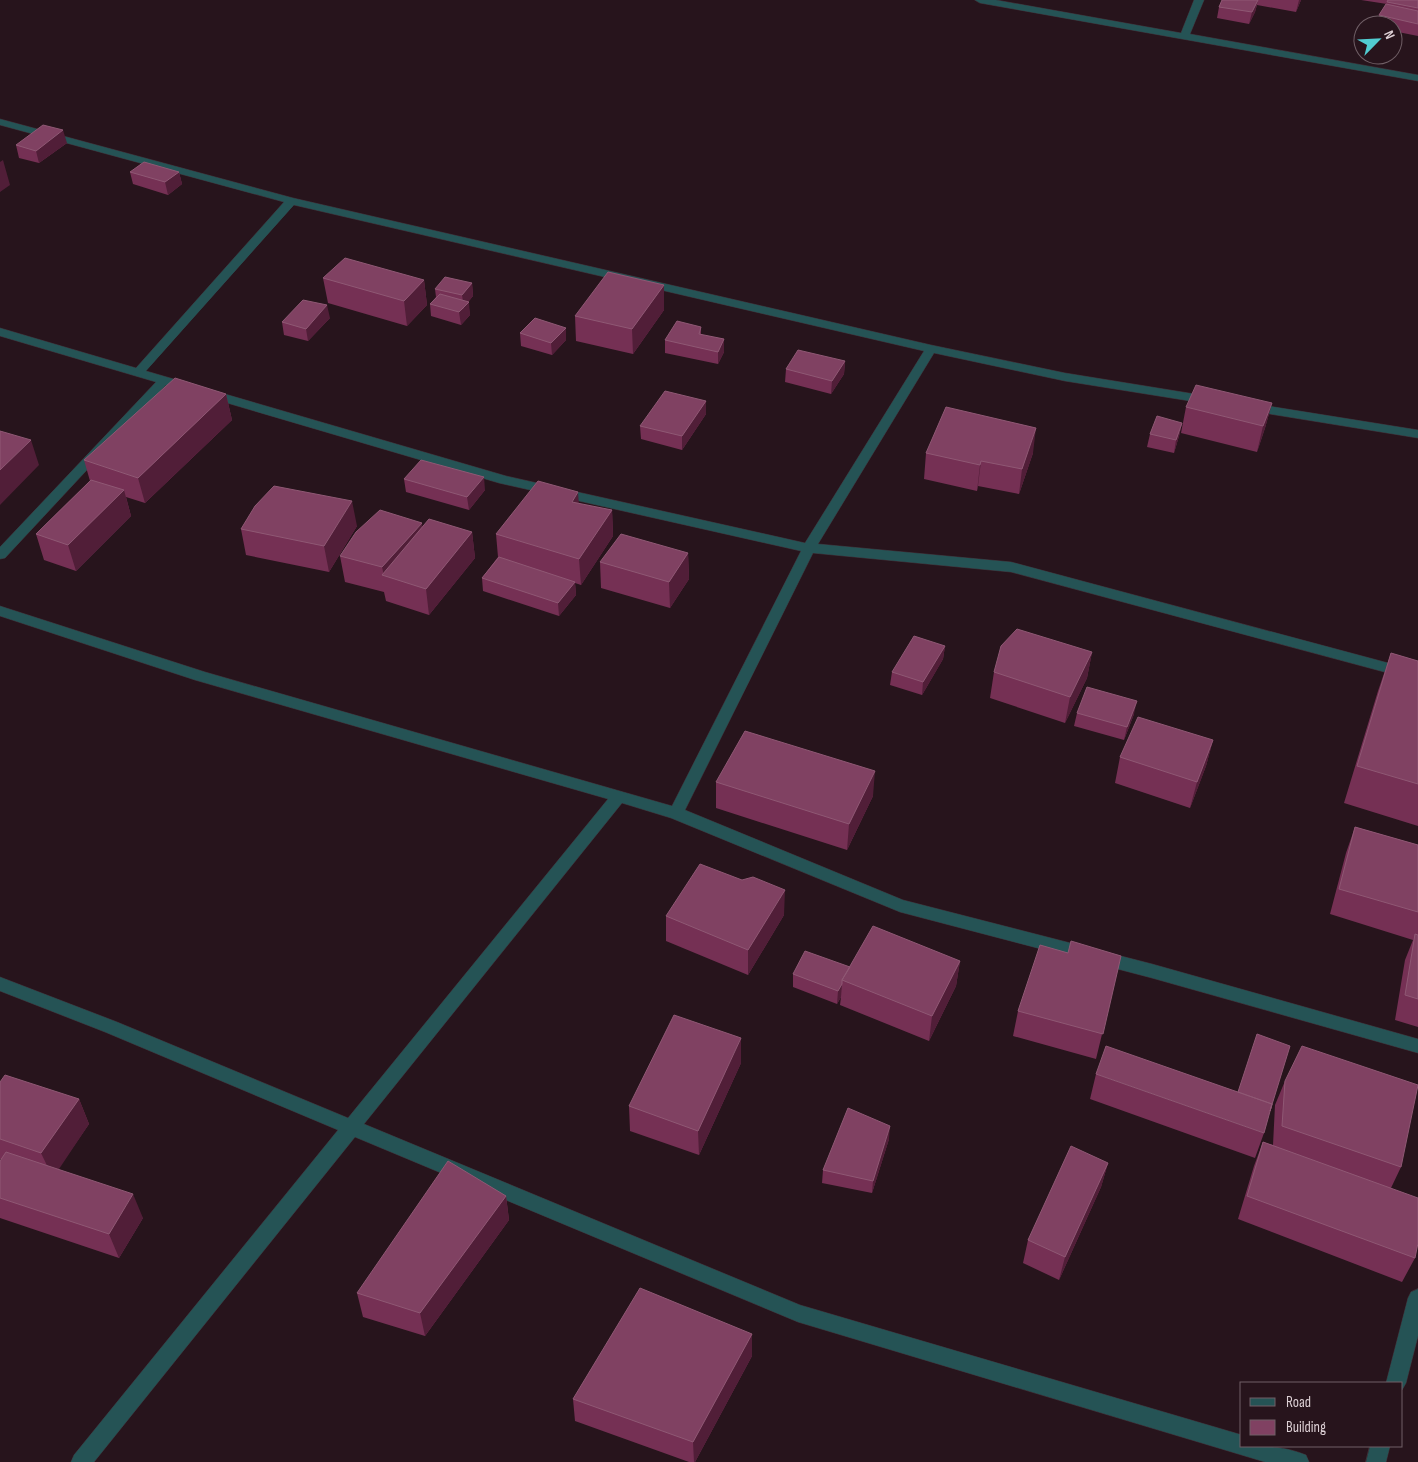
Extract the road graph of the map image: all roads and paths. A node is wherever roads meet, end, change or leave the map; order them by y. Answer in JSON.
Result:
{"nodes":[{"id":1,"x":980,"y":0,"type":"edge"},
{"id":2,"x":1199,"y":0,"type":"edge"},
{"id":3,"x":1184,"y":37,"type":"junction"},
{"id":4,"x":1418,"y":78,"type":"edge"},
{"id":5,"x":0,"y":122,"type":"edge"},
{"id":6,"x":291,"y":201,"type":"junction"},
{"id":7,"x":0,"y":332,"type":"edge"},
{"id":8,"x":931,"y":349,"type":"junction"},
{"id":9,"x":139,"y":372,"type":"junction"},
{"id":10,"x":164,"y":380,"type":"junction"},
{"id":11,"x":1222,"y":402,"type":"edge"},
{"id":12,"x":1242,"y":406,"type":"edge"},
{"id":13,"x":1418,"y":434,"type":"edge"},
{"id":14,"x":809,"y":548,"type":"junction"},
{"id":15,"x":0,"y":555,"type":"edge"},
{"id":16,"x":0,"y":611,"type":"edge"},
{"id":17,"x":1418,"y":676,"type":"edge"},
{"id":18,"x":618,"y":797,"type":"junction"},
{"id":19,"x":676,"y":813,"type":"junction"},
{"id":20,"x":0,"y":984,"type":"edge"},
{"id":21,"x":1418,"y":1046,"type":"edge"},
{"id":22,"x":352,"y":1127,"type":"junction"},
{"id":23,"x":1418,"y":1298,"type":"edge"},
{"id":24,"x":1396,"y":1382,"type":"edge"},
{"id":25,"x":1240,"y":1444,"type":"edge"},
{"id":26,"x":1250,"y":1447,"type":"edge"},
{"id":27,"x":1380,"y":1447,"type":"edge"},
{"id":28,"x":82,"y":1462,"type":"edge"},
{"id":29,"x":1299,"y":1462,"type":"edge"},
{"id":30,"x":1376,"y":1462,"type":"edge"}],
"edges":[{"from":1,"to":3,"type":"street"},
{"from":2,"to":3,"type":"street"},
{"from":3,"to":4,"type":"street"},
{"from":5,"to":6,"type":"street"},
{"from":6,"to":8,"type":"street"},
{"from":6,"to":9,"type":"street"},
{"from":7,"to":9,"type":"street"},
{"from":8,"to":11,"type":"street"},
{"from":8,"to":14,"type":"street"},
{"from":9,"to":10,"type":"street"},
{"from":10,"to":14,"type":"street"},
{"from":10,"to":15,"type":"street"},
{"from":12,"to":13,"type":"street"},
{"from":14,"to":17,"type":"street"},
{"from":14,"to":19,"type":"street"},
{"from":16,"to":18,"type":"street"},
{"from":18,"to":19,"type":"street"},
{"from":18,"to":22,"type":"street"},
{"from":19,"to":21,"type":"street"},
{"from":20,"to":22,"type":"street"},
{"from":22,"to":25,"type":"street"},
{"from":22,"to":28,"type":"street"},
{"from":23,"to":24,"type":"street"},
{"from":26,"to":29,"type":"street"},
{"from":27,"to":30,"type":"street"}]}
